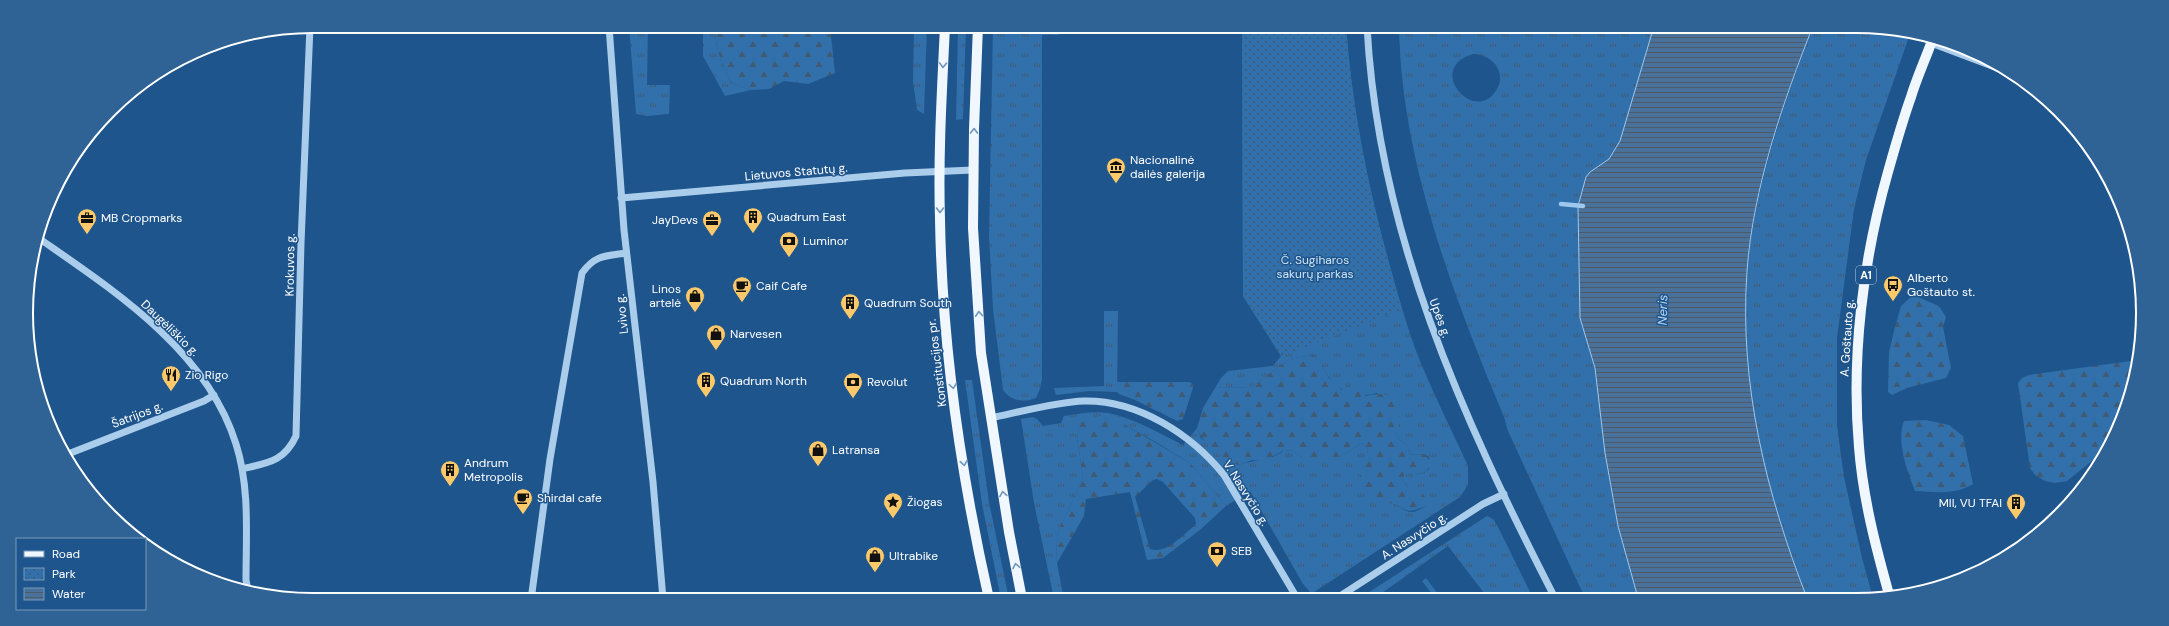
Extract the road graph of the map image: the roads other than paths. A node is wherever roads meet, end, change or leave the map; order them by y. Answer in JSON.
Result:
{"nodes":[{"id":1,"x":310,"y":33,"type":"edge"},
{"id":2,"x":609,"y":33,"type":"edge"},
{"id":3,"x":945,"y":33,"type":"edge"},
{"id":4,"x":978,"y":33,"type":"edge"},
{"id":5,"x":1368,"y":33,"type":"edge"},
{"id":6,"x":1931,"y":44,"type":"edge"},
{"id":7,"x":973,"y":170,"type":"junction"},
{"id":8,"x":940,"y":171,"type":"junction"},
{"id":9,"x":621,"y":198,"type":"junction"},
{"id":10,"x":43,"y":242,"type":"edge"},
{"id":11,"x":626,"y":252,"type":"junction"},
{"id":12,"x":214,"y":395,"type":"junction"},
{"id":13,"x":991,"y":418,"type":"junction"},
{"id":14,"x":71,"y":453,"type":"edge"},
{"id":15,"x":242,"y":469,"type":"junction"},
{"id":16,"x":1504,"y":494,"type":"junction"},
{"id":17,"x":247,"y":585,"type":"edge"},
{"id":18,"x":1888,"y":591,"type":"edge"},
{"id":19,"x":532,"y":593,"type":"edge"},
{"id":20,"x":662,"y":593,"type":"edge"},
{"id":21,"x":988,"y":593,"type":"edge"},
{"id":22,"x":1021,"y":593,"type":"edge"},
{"id":23,"x":1294,"y":593,"type":"edge"},
{"id":24,"x":1345,"y":593,"type":"edge"},
{"id":25,"x":1553,"y":593,"type":"edge"}],
"edges":[{"from":1,"to":15,"type":"street","name":"Krokuvos g."},
{"from":2,"to":9,"type":"street","name":"Lvivo g."},
{"from":3,"to":8,"type":"main road","name":"Konstitucijos pr.","one_way":true},
{"from":7,"to":4,"type":"main road","one_way":true},
{"from":5,"to":16,"type":"street","name":"Upės g."},
{"from":6,"to":18,"type":"main road","name":"A. Goštauto g.","number":"A1"},
{"from":7,"to":8,"type":"street","name":"Lietuvos Statutų g."},
{"from":13,"to":7,"type":"main road","one_way":true},
{"from":8,"to":9,"type":"street","name":"Lietuvos Statutų g."},
{"from":8,"to":21,"type":"main road","name":"Konstitucijos pr.","one_way":true},
{"from":9,"to":11,"type":"street","name":"Lvivo g."},
{"from":10,"to":12,"type":"street","name":"Daugėliškio g."},
{"from":11,"to":19,"type":"street"},
{"from":11,"to":20,"type":"street","name":"Lvivo g."},
{"from":12,"to":14,"type":"street","name":"Šatrijos g."},
{"from":12,"to":15,"type":"street","name":"Daugėliškio g."},
{"from":22,"to":13,"type":"main road","one_way":true},
{"from":13,"to":23,"type":"street","name":"V. Nasvyčio g."},
{"from":15,"to":17,"type":"street","name":"Daugėliškio g."},
{"from":16,"to":24,"type":"street","name":"A. Nasvyčio g."},
{"from":16,"to":25,"type":"street","name":"Upės g."}]}
